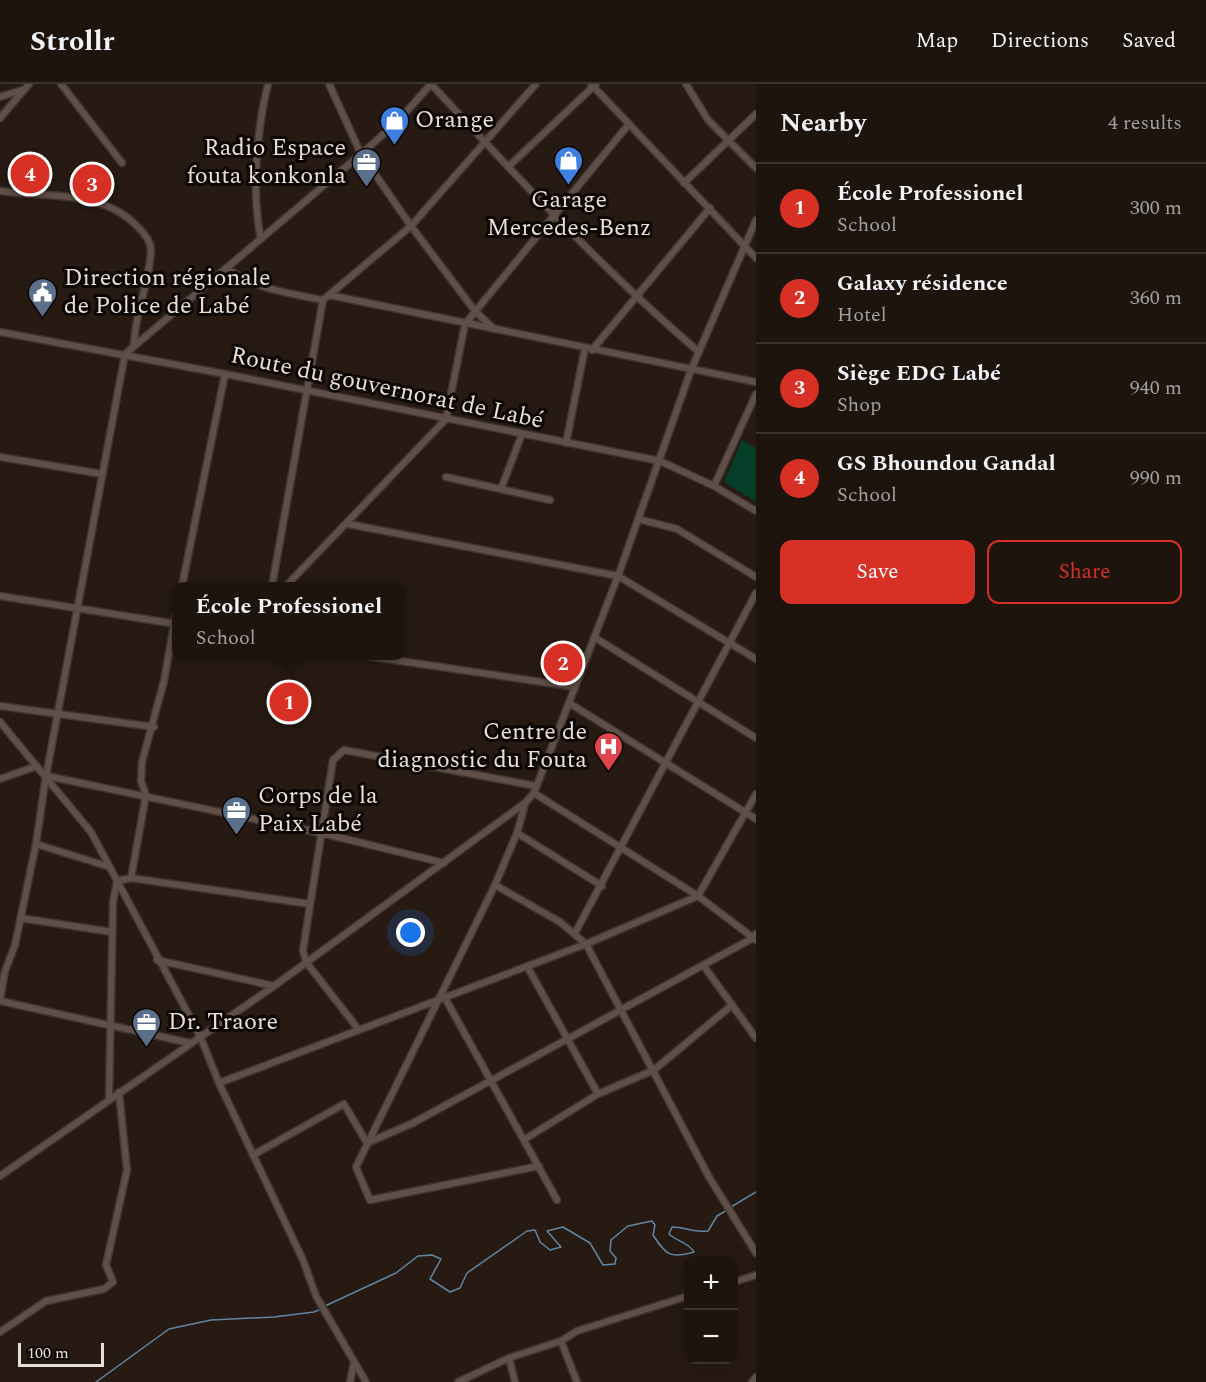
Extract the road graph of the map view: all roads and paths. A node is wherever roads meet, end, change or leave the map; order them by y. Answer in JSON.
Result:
{"nodes":[{"id":1,"x":61,"y":84,"type":"edge"},
{"id":2,"x":268,"y":84,"type":"edge"},
{"id":3,"x":329,"y":84,"type":"edge"},
{"id":4,"x":431,"y":84,"type":"edge"},
{"id":5,"x":536,"y":84,"type":"edge"},
{"id":6,"x":686,"y":84,"type":"edge"},
{"id":7,"x":593,"y":85,"type":"edge"},
{"id":8,"x":26,"y":87,"type":"edge"},
{"id":9,"x":0,"y":97,"type":"edge"},
{"id":10,"x":756,"y":114,"type":"edge"},
{"id":11,"x":0,"y":118,"type":"edge"},
{"id":12,"x":628,"y":124,"type":"junction"},
{"id":13,"x":728,"y":142,"type":"junction"},
{"id":14,"x":485,"y":143,"type":"junction"},
{"id":15,"x":361,"y":154,"type":"junction"},
{"id":16,"x":122,"y":163,"type":"dead end"},
{"id":17,"x":508,"y":167,"type":"junction"},
{"id":18,"x":756,"y":168,"type":"edge"},
{"id":19,"x":684,"y":183,"type":"junction"},
{"id":20,"x":0,"y":191,"type":"edge"},
{"id":21,"x":710,"y":208,"type":"junction"},
{"id":22,"x":554,"y":214,"type":"junction"},
{"id":23,"x":756,"y":220,"type":"edge"},
{"id":24,"x":411,"y":226,"type":"junction"},
{"id":25,"x":261,"y":239,"type":"junction"},
{"id":26,"x":746,"y":245,"type":"junction"},
{"id":27,"x":756,"y":258,"type":"edge"},
{"id":28,"x":226,"y":268,"type":"junction"},
{"id":29,"x":329,"y":295,"type":"junction"},
{"id":30,"x":636,"y":298,"type":"junction"},
{"id":31,"x":323,"y":300,"type":"junction"},
{"id":32,"x":475,"y":311,"type":"junction"},
{"id":33,"x":465,"y":324,"type":"junction"},
{"id":34,"x":494,"y":330,"type":"junction"},
{"id":35,"x":0,"y":332,"type":"edge"},
{"id":36,"x":134,"y":344,"type":"junction"},
{"id":37,"x":585,"y":348,"type":"junction"},
{"id":38,"x":592,"y":350,"type":"junction"},
{"id":39,"x":699,"y":352,"type":"junction"},
{"id":40,"x":124,"y":354,"type":"junction"},
{"id":41,"x":691,"y":370,"type":"junction"},
{"id":42,"x":225,"y":374,"type":"junction"},
{"id":43,"x":756,"y":382,"type":"edge"},
{"id":44,"x":306,"y":392,"type":"junction"},
{"id":45,"x":756,"y":394,"type":"edge"},
{"id":46,"x":446,"y":419,"type":"junction"},
{"id":47,"x":522,"y":434,"type":"junction"},
{"id":48,"x":566,"y":443,"type":"junction"},
{"id":49,"x":0,"y":457,"type":"edge"},
{"id":50,"x":660,"y":461,"type":"junction"},
{"id":51,"x":102,"y":474,"type":"junction"},
{"id":52,"x":446,"y":477,"type":"dead end"},
{"id":53,"x":714,"y":486,"type":"junction"},
{"id":54,"x":501,"y":489,"type":"junction"},
{"id":55,"x":550,"y":500,"type":"dead end"},
{"id":56,"x":756,"y":511,"type":"edge"},
{"id":57,"x":638,"y":519,"type":"junction"},
{"id":58,"x":348,"y":524,"type":"junction"},
{"id":59,"x":618,"y":576,"type":"junction"},
{"id":60,"x":756,"y":577,"type":"edge"},
{"id":61,"x":183,"y":582,"type":"edge"},
{"id":62,"x":273,"y":582,"type":"edge"},
{"id":63,"x":290,"y":582,"type":"edge"},
{"id":64,"x":756,"y":593,"type":"edge"},
{"id":65,"x":0,"y":596,"type":"edge"},
{"id":66,"x":77,"y":608,"type":"junction"},
{"id":67,"x":172,"y":624,"type":"edge"},
{"id":68,"x":594,"y":637,"type":"junction"},
{"id":69,"x":172,"y":638,"type":"edge"},
{"id":70,"x":730,"y":642,"type":"junction"},
{"id":71,"x":756,"y":659,"type":"edge"},
{"id":72,"x":394,"y":660,"type":"edge"},
{"id":73,"x":575,"y":687,"type":"junction"},
{"id":74,"x":698,"y":702,"type":"junction"},
{"id":75,"x":569,"y":703,"type":"junction"},
{"id":76,"x":0,"y":706,"type":"edge"},
{"id":77,"x":57,"y":714,"type":"junction"},
{"id":78,"x":0,"y":722,"type":"edge"},
{"id":79,"x":153,"y":727,"type":"junction"},
{"id":80,"x":756,"y":738,"type":"edge"},
{"id":81,"x":667,"y":762,"type":"junction"},
{"id":82,"x":37,"y":766,"type":"junction"},
{"id":83,"x":46,"y":776,"type":"junction"},
{"id":84,"x":0,"y":779,"type":"edge"},
{"id":85,"x":535,"y":790,"type":"junction"},
{"id":86,"x":756,"y":794,"type":"edge"},
{"id":87,"x":146,"y":795,"type":"junction"},
{"id":88,"x":525,"y":803,"type":"junction"},
{"id":89,"x":747,"y":813,"type":"junction"},
{"id":90,"x":756,"y":819,"type":"edge"},
{"id":91,"x":321,"y":833,"type":"junction"},
{"id":92,"x":517,"y":833,"type":"junction"},
{"id":93,"x":36,"y":844,"type":"junction"},
{"id":94,"x":623,"y":847,"type":"junction"},
{"id":95,"x":444,"y":863,"type":"junction"},
{"id":96,"x":110,"y":867,"type":"junction"},
{"id":97,"x":131,"y":878,"type":"junction"},
{"id":98,"x":117,"y":881,"type":"junction"},
{"id":99,"x":495,"y":885,"type":"junction"},
{"id":100,"x":602,"y":886,"type":"junction"},
{"id":101,"x":698,"y":896,"type":"junction"},
{"id":102,"x":310,"y":904,"type":"junction"},
{"id":103,"x":20,"y":918,"type":"junction"},
{"id":104,"x":112,"y":932,"type":"junction"},
{"id":105,"x":575,"y":933,"type":"junction"},
{"id":106,"x":755,"y":938,"type":"edge"},
{"id":107,"x":586,"y":944,"type":"junction"},
{"id":108,"x":157,"y":960,"type":"junction"},
{"id":109,"x":306,"y":962,"type":"junction"},
{"id":110,"x":703,"y":965,"type":"junction"},
{"id":111,"x":527,"y":966,"type":"junction"},
{"id":112,"x":274,"y":986,"type":"junction"},
{"id":113,"x":442,"y":998,"type":"junction"},
{"id":114,"x":0,"y":1000,"type":"edge"},
{"id":115,"x":732,"y":1005,"type":"junction"},
{"id":116,"x":620,"y":1009,"type":"junction"},
{"id":117,"x":109,"y":1024,"type":"junction"},
{"id":118,"x":359,"y":1030,"type":"junction"},
{"id":119,"x":200,"y":1036,"type":"junction"},
{"id":120,"x":756,"y":1038,"type":"edge"},
{"id":121,"x":567,"y":1039,"type":"junction"},
{"id":122,"x":190,"y":1043,"type":"junction"},
{"id":123,"x":654,"y":1070,"type":"junction"},
{"id":124,"x":490,"y":1082,"type":"junction"},
{"id":125,"x":219,"y":1083,"type":"junction"},
{"id":126,"x":119,"y":1092,"type":"junction"},
{"id":127,"x":598,"y":1094,"type":"junction"},
{"id":128,"x":109,"y":1100,"type":"junction"},
{"id":129,"x":525,"y":1139,"type":"junction"},
{"id":130,"x":367,"y":1143,"type":"junction"},
{"id":131,"x":253,"y":1155,"type":"junction"},
{"id":132,"x":539,"y":1166,"type":"junction"},
{"id":133,"x":0,"y":1176,"type":"edge"},
{"id":134,"x":557,"y":1200,"type":"dead end"},
{"id":135,"x":756,"y":1253,"type":"edge"},
{"id":136,"x":756,"y":1275,"type":"edge"},
{"id":137,"x":738,"y":1281,"type":"edge"},
{"id":138,"x":684,"y":1297,"type":"edge"},
{"id":139,"x":0,"y":1332,"type":"edge"},
{"id":140,"x":561,"y":1341,"type":"junction"},
{"id":141,"x":509,"y":1358,"type":"junction"},
{"id":142,"x":354,"y":1361,"type":"junction"},
{"id":143,"x":756,"y":1377,"type":"edge"},
{"id":144,"x":350,"y":1382,"type":"edge"},
{"id":145,"x":366,"y":1382,"type":"edge"},
{"id":146,"x":458,"y":1382,"type":"edge"},
{"id":147,"x":515,"y":1382,"type":"edge"},
{"id":148,"x":577,"y":1382,"type":"edge"},
{"id":149,"x":752,"y":1382,"type":"edge"}],
"edges":[{"from":1,"to":16,"type":"street"},
{"from":2,"to":25,"type":"street"},
{"from":3,"to":15,"type":"street"},
{"from":4,"to":14,"type":"street"},
{"from":4,"to":15,"type":"street"},
{"from":5,"to":14,"type":"street"},
{"from":6,"to":13,"type":"street"},
{"from":7,"to":12,"type":"street"},
{"from":7,"to":17,"type":"street"},
{"from":8,"to":9,"type":"street"},
{"from":8,"to":11,"type":"street"},
{"from":10,"to":13,"type":"street"},
{"from":12,"to":19,"type":"street"},
{"from":12,"to":22,"type":"street"},
{"from":13,"to":18,"type":"street"},
{"from":13,"to":19,"type":"street"},
{"from":14,"to":17,"type":"street"},
{"from":14,"to":24,"type":"street"},
{"from":15,"to":24,"type":"street"},
{"from":15,"to":25,"type":"street"},
{"from":17,"to":22,"type":"street"},
{"from":19,"to":21,"type":"street"},
{"from":20,"to":36,"type":"street"},
{"from":21,"to":26,"type":"street"},
{"from":21,"to":30,"type":"street"},
{"from":22,"to":30,"type":"street"},
{"from":22,"to":32,"type":"street"},
{"from":23,"to":26,"type":"street"},
{"from":24,"to":29,"type":"street"},
{"from":24,"to":32,"type":"street"},
{"from":25,"to":28,"type":"street"},
{"from":26,"to":27,"type":"street"},
{"from":26,"to":39,"type":"street"},
{"from":28,"to":31,"type":"street"},
{"from":28,"to":36,"type":"street"},
{"from":29,"to":31,"type":"street"},
{"from":29,"to":33,"type":"street"},
{"from":30,"to":38,"type":"street"},
{"from":30,"to":39,"type":"street"},
{"from":31,"to":44,"type":"street"},
{"from":32,"to":33,"type":"street"},
{"from":32,"to":34,"type":"street"},
{"from":33,"to":34,"type":"street"},
{"from":33,"to":46,"type":"street"},
{"from":34,"to":37,"type":"street"},
{"from":35,"to":40,"type":"street","name":"Route du gouvernorat de Labé"},
{"from":36,"to":40,"type":"street"},
{"from":37,"to":38,"type":"street"},
{"from":37,"to":48,"type":"street"},
{"from":38,"to":41,"type":"street"},
{"from":39,"to":41,"type":"street"},
{"from":40,"to":42,"type":"street","name":"Route du gouvernorat de Labé"},
{"from":40,"to":51,"type":"street"},
{"from":41,"to":43,"type":"street"},
{"from":41,"to":50,"type":"street"},
{"from":42,"to":44,"type":"street","name":"Route du gouvernorat de Labé"},
{"from":42,"to":61,"type":"street"},
{"from":44,"to":46,"type":"street","name":"Route du gouvernorat de Labé"},
{"from":44,"to":62,"type":"street"},
{"from":45,"to":53,"type":"street"},
{"from":46,"to":47,"type":"street","name":"Route du gouvernorat de Labé"},
{"from":46,"to":58,"type":"street"},
{"from":47,"to":48,"type":"street","name":"Route du gouvernorat de Labé"},
{"from":47,"to":54,"type":"street"},
{"from":48,"to":50,"type":"street","name":"Route du gouvernorat de Labé"},
{"from":49,"to":51,"type":"street"},
{"from":50,"to":53,"type":"street","name":"Route du gouvernorat de Labé"},
{"from":50,"to":57,"type":"street"},
{"from":51,"to":66,"type":"street"},
{"from":52,"to":54,"type":"street"},
{"from":53,"to":56,"type":"street","name":"Route du gouvernorat de Labé"},
{"from":54,"to":55,"type":"street"},
{"from":57,"to":59,"type":"street"},
{"from":57,"to":60,"type":"street"},
{"from":58,"to":59,"type":"street"},
{"from":58,"to":63,"type":"street"},
{"from":59,"to":68,"type":"street"},
{"from":59,"to":70,"type":"street"},
{"from":64,"to":70,"type":"street"},
{"from":65,"to":66,"type":"street"},
{"from":66,"to":67,"type":"street"},
{"from":66,"to":77,"type":"street"},
{"from":68,"to":73,"type":"street"},
{"from":68,"to":74,"type":"street"},
{"from":69,"to":79,"type":"street"},
{"from":70,"to":71,"type":"street"},
{"from":70,"to":74,"type":"street"},
{"from":72,"to":73,"type":"street"},
{"from":73,"to":75,"type":"street"},
{"from":74,"to":80,"type":"street"},
{"from":74,"to":81,"type":"street"},
{"from":75,"to":81,"type":"street"},
{"from":75,"to":85,"type":"street"},
{"from":76,"to":77,"type":"street"},
{"from":77,"to":79,"type":"street"},
{"from":77,"to":83,"type":"street"},
{"from":78,"to":82,"type":"street"},
{"from":79,"to":87,"type":"street"},
{"from":81,"to":89,"type":"street"},
{"from":81,"to":94,"type":"street"},
{"from":82,"to":83,"type":"street"},
{"from":82,"to":84,"type":"street"},
{"from":83,"to":87,"type":"street"},
{"from":83,"to":93,"type":"street"},
{"from":83,"to":96,"type":"street"},
{"from":85,"to":88,"type":"street"},
{"from":85,"to":91,"type":"street"},
{"from":85,"to":94,"type":"street"},
{"from":86,"to":89,"type":"street"},
{"from":87,"to":91,"type":"street"},
{"from":87,"to":97,"type":"street"},
{"from":88,"to":92,"type":"street"},
{"from":88,"to":95,"type":"street"},
{"from":89,"to":90,"type":"street"},
{"from":89,"to":101,"type":"street"},
{"from":91,"to":95,"type":"street"},
{"from":91,"to":102,"type":"street"},
{"from":92,"to":99,"type":"street"},
{"from":92,"to":100,"type":"street"},
{"from":93,"to":96,"type":"street"},
{"from":93,"to":103,"type":"street"},
{"from":94,"to":100,"type":"street"},
{"from":94,"to":101,"type":"street"},
{"from":95,"to":109,"type":"street"},
{"from":96,"to":98,"type":"street"},
{"from":97,"to":98,"type":"street"},
{"from":97,"to":102,"type":"street"},
{"from":98,"to":104,"type":"street"},
{"from":98,"to":108,"type":"street"},
{"from":99,"to":105,"type":"street"},
{"from":99,"to":113,"type":"street"},
{"from":100,"to":105,"type":"street"},
{"from":101,"to":106,"type":"street"},
{"from":101,"to":107,"type":"street"},
{"from":102,"to":109,"type":"street"},
{"from":103,"to":104,"type":"street"},
{"from":103,"to":114,"type":"street"},
{"from":104,"to":117,"type":"street"},
{"from":105,"to":107,"type":"street"},
{"from":106,"to":110,"type":"street"},
{"from":107,"to":111,"type":"street"},
{"from":107,"to":116,"type":"street"},
{"from":108,"to":112,"type":"street"},
{"from":108,"to":119,"type":"street"},
{"from":109,"to":112,"type":"street"},
{"from":109,"to":118,"type":"street"},
{"from":110,"to":115,"type":"street"},
{"from":110,"to":116,"type":"street"},
{"from":111,"to":113,"type":"street"},
{"from":111,"to":121,"type":"street"},
{"from":112,"to":119,"type":"street"},
{"from":113,"to":118,"type":"street"},
{"from":113,"to":124,"type":"street"},
{"from":113,"to":130,"type":"street"},
{"from":114,"to":117,"type":"street"},
{"from":115,"to":120,"type":"street"},
{"from":115,"to":123,"type":"street"},
{"from":116,"to":121,"type":"street"},
{"from":116,"to":123,"type":"street"},
{"from":117,"to":122,"type":"street"},
{"from":117,"to":128,"type":"street"},
{"from":118,"to":125,"type":"street"},
{"from":119,"to":122,"type":"street"},
{"from":119,"to":125,"type":"street"},
{"from":121,"to":124,"type":"street"},
{"from":121,"to":127,"type":"street"},
{"from":122,"to":126,"type":"street"},
{"from":123,"to":127,"type":"street"},
{"from":123,"to":135,"type":"street"},
{"from":124,"to":129,"type":"street"},
{"from":124,"to":130,"type":"street"},
{"from":125,"to":131,"type":"street"},
{"from":126,"to":128,"type":"street"},
{"from":126,"to":139,"type":"street"},
{"from":127,"to":129,"type":"street"},
{"from":128,"to":133,"type":"street"},
{"from":129,"to":132,"type":"street"},
{"from":130,"to":131,"type":"street"},
{"from":130,"to":132,"type":"street"},
{"from":131,"to":142,"type":"street"},
{"from":132,"to":134,"type":"street"},
{"from":136,"to":137,"type":"street"},
{"from":138,"to":140,"type":"street"},
{"from":140,"to":141,"type":"street"},
{"from":140,"to":148,"type":"street"},
{"from":141,"to":146,"type":"street"},
{"from":141,"to":147,"type":"street"},
{"from":142,"to":144,"type":"street"},
{"from":142,"to":145,"type":"street"},
{"from":143,"to":149,"type":"street"}]}
